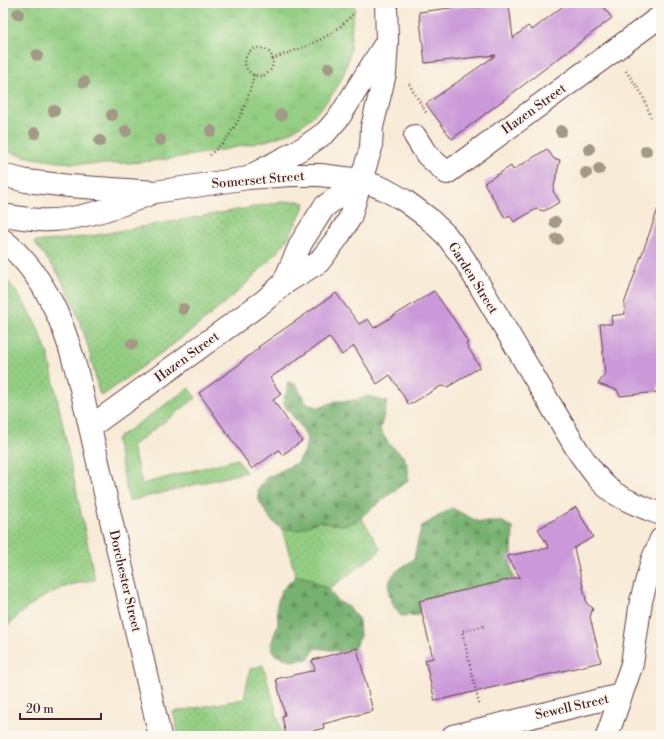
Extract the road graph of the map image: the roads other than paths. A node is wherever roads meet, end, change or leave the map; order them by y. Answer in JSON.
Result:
{"nodes":[{"id":1,"x":386,"y":3,"type":"edge"},
{"id":2,"x":661,"y":16,"type":"edge"},
{"id":3,"x":387,"y":41,"type":"junction"},
{"id":4,"x":415,"y":136,"type":"dead end"},
{"id":5,"x":3,"y":175,"type":"edge"},
{"id":6,"x":248,"y":178,"type":"junction"},
{"id":7,"x":362,"y":180,"type":"junction"},
{"id":8,"x":155,"y":192,"type":"junction"},
{"id":9,"x":3,"y":215,"type":"edge"},
{"id":10,"x":3,"y":240,"type":"edge"},
{"id":11,"x":90,"y":426,"type":"junction"},
{"id":12,"x":661,"y":514,"type":"edge"},
{"id":13,"x":661,"y":539,"type":"edge"},
{"id":14,"x":621,"y":696,"type":"junction"},
{"id":15,"x":160,"y":736,"type":"edge"},
{"id":16,"x":453,"y":736,"type":"edge"},
{"id":17,"x":607,"y":736,"type":"edge"}],
"edges":[{"from":1,"to":3,"type":"street"},
{"from":2,"to":4,"type":"street","name":"Hazen Street"},
{"from":3,"to":6,"type":"street"},
{"from":3,"to":7,"type":"street"},
{"from":5,"to":8,"type":"street","name":"Somerset Street"},
{"from":6,"to":7,"type":"street","name":"Somerset Street"},
{"from":6,"to":8,"type":"street","name":"Somerset Street"},
{"from":7,"to":11,"type":"street","name":"Hazen Street"},
{"from":7,"to":12,"type":"street","name":"Garden Street"},
{"from":8,"to":9,"type":"street","name":"Somerset Street"},
{"from":10,"to":11,"type":"street","name":"Dorchester Street"},
{"from":11,"to":15,"type":"street","name":"Dorchester Street"},
{"from":13,"to":14,"type":"street"},
{"from":14,"to":16,"type":"street","name":"Sewell Street"},
{"from":14,"to":17,"type":"street"}]}
